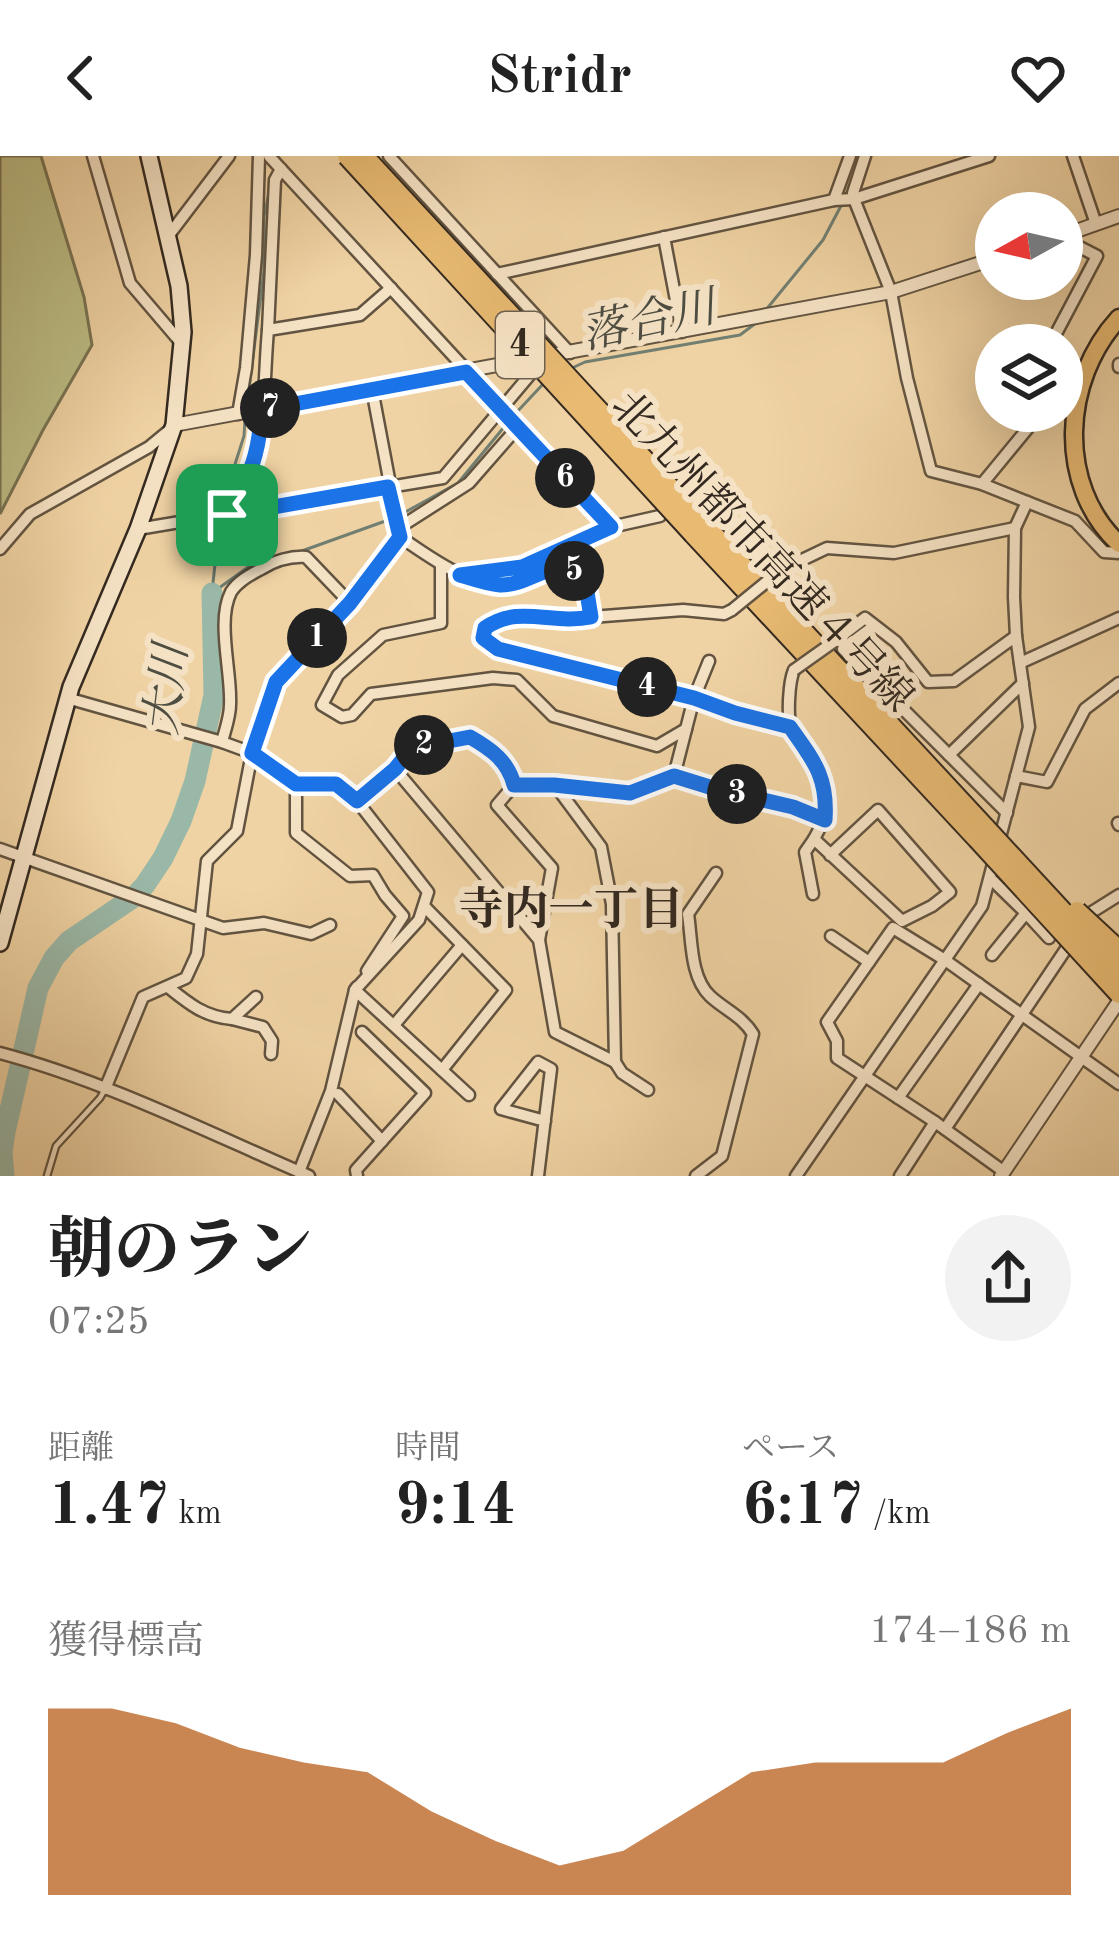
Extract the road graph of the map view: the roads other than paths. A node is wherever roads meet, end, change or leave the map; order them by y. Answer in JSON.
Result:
{"nodes":[{"id":1,"x":93,"y":156,"type":"edge"},
{"id":2,"x":149,"y":156,"type":"edge"},
{"id":3,"x":229,"y":156,"type":"edge"},
{"id":4,"x":259,"y":156,"type":"edge"},
{"id":5,"x":269,"y":156,"type":"edge"},
{"id":6,"x":347,"y":156,"type":"edge"},
{"id":7,"x":364,"y":156,"type":"edge"},
{"id":8,"x":389,"y":156,"type":"edge"},
{"id":9,"x":850,"y":156,"type":"edge"},
{"id":10,"x":865,"y":156,"type":"edge"},
{"id":11,"x":988,"y":156,"type":"edge"},
{"id":12,"x":1073,"y":156,"type":"edge"},
{"id":13,"x":281,"y":169,"type":"junction"},
{"id":14,"x":854,"y":199,"type":"junction"},
{"id":15,"x":834,"y":200,"type":"junction"},
{"id":16,"x":1119,"y":216,"type":"edge"},
{"id":17,"x":1096,"y":224,"type":"junction"},
{"id":18,"x":1083,"y":229,"type":"edge"},
{"id":19,"x":169,"y":235,"type":"junction"},
{"id":20,"x":664,"y":237,"type":"junction"},
{"id":21,"x":1083,"y":248,"type":"edge"},
{"id":22,"x":975,"y":265,"type":"edge"},
{"id":23,"x":497,"y":274,"type":"junction"},
{"id":24,"x":1083,"y":283,"type":"edge"},
{"id":25,"x":392,"y":288,"type":"junction"},
{"id":26,"x":891,"y":292,"type":"junction"},
{"id":27,"x":1117,"y":324,"type":"edge"},
{"id":28,"x":268,"y":330,"type":"junction"},
{"id":29,"x":682,"y":332,"type":"junction"},
{"id":30,"x":182,"y":344,"type":"junction"},
{"id":31,"x":570,"y":353,"type":"junction"},
{"id":32,"x":544,"y":358,"type":"junction"},
{"id":33,"x":466,"y":372,"type":"junction"},
{"id":34,"x":372,"y":389,"type":"junction"},
{"id":35,"x":503,"y":410,"type":"junction"},
{"id":36,"x":250,"y":412,"type":"junction"},
{"id":37,"x":174,"y":425,"type":"junction"},
{"id":38,"x":518,"y":427,"type":"junction"},
{"id":39,"x":1025,"y":432,"type":"edge"},
{"id":40,"x":982,"y":484,"type":"junction"},
{"id":41,"x":388,"y":487,"type":"junction"},
{"id":42,"x":1027,"y":502,"type":"junction"},
{"id":43,"x":227,"y":515,"type":"junction"},
{"id":44,"x":660,"y":516,"type":"dead end"},
{"id":45,"x":611,"y":527,"type":"junction"},
{"id":46,"x":1015,"y":528,"type":"junction"},
{"id":47,"x":137,"y":529,"type":"junction"},
{"id":48,"x":698,"y":529,"type":"junction"},
{"id":49,"x":399,"y":533,"type":"junction"},
{"id":50,"x":1119,"y":544,"type":"edge"},
{"id":51,"x":0,"y":549,"type":"edge"},
{"id":52,"x":1119,"y":553,"type":"edge"},
{"id":53,"x":441,"y":565,"type":"junction"},
{"id":54,"x":460,"y":575,"type":"junction"},
{"id":55,"x":350,"y":603,"type":"junction"},
{"id":56,"x":591,"y":617,"type":"junction"},
{"id":57,"x":1119,"y":618,"type":"edge"},
{"id":58,"x":874,"y":626,"type":"junction"},
{"id":59,"x":1016,"y":636,"type":"junction"},
{"id":60,"x":709,"y":661,"type":"dead end"},
{"id":61,"x":1020,"y":662,"type":"junction"},
{"id":62,"x":1023,"y":683,"type":"junction"},
{"id":63,"x":1119,"y":683,"type":"edge"},
{"id":64,"x":67,"y":698,"type":"junction"},
{"id":65,"x":694,"y":698,"type":"junction"},
{"id":66,"x":790,"y":727,"type":"junction"},
{"id":67,"x":686,"y":729,"type":"junction"},
{"id":68,"x":222,"y":742,"type":"junction"},
{"id":69,"x":252,"y":753,"type":"junction"},
{"id":70,"x":949,"y":755,"type":"junction"},
{"id":71,"x":395,"y":769,"type":"junction"},
{"id":72,"x":674,"y":776,"type":"junction"},
{"id":73,"x":1016,"y":776,"type":"junction"},
{"id":74,"x":296,"y":784,"type":"junction"},
{"id":75,"x":514,"y":785,"type":"junction"},
{"id":76,"x":554,"y":785,"type":"junction"},
{"id":77,"x":357,"y":801,"type":"junction"},
{"id":78,"x":1007,"y":813,"type":"junction"},
{"id":79,"x":825,"y":820,"type":"junction"},
{"id":80,"x":981,"y":833,"type":"junction"},
{"id":81,"x":814,"y":839,"type":"junction"},
{"id":82,"x":0,"y":849,"type":"edge"},
{"id":83,"x":830,"y":855,"type":"junction"},
{"id":84,"x":23,"y":856,"type":"junction"},
{"id":85,"x":1018,"y":862,"type":"junction"},
{"id":86,"x":716,"y":873,"type":"dead end"},
{"id":87,"x":990,"y":878,"type":"junction"},
{"id":88,"x":814,"y":894,"type":"dead end"},
{"id":89,"x":1119,"y":895,"type":"edge"},
{"id":90,"x":424,"y":906,"type":"junction"},
{"id":91,"x":1026,"y":913,"type":"junction"},
{"id":92,"x":199,"y":920,"type":"junction"},
{"id":93,"x":330,"y":925,"type":"dead end"},
{"id":94,"x":831,"y":936,"type":"dead end"},
{"id":95,"x":1049,"y":938,"type":"dead end"},
{"id":96,"x":539,"y":940,"type":"junction"},
{"id":97,"x":0,"y":943,"type":"edge"},
{"id":98,"x":462,"y":945,"type":"junction"},
{"id":99,"x":1119,"y":950,"type":"edge"},
{"id":100,"x":992,"y":955,"type":"dead end"},
{"id":101,"x":945,"y":960,"type":"junction"},
{"id":102,"x":869,"y":962,"type":"junction"},
{"id":103,"x":1119,"y":972,"type":"edge"},
{"id":104,"x":979,"y":984,"type":"junction"},
{"id":105,"x":168,"y":987,"type":"junction"},
{"id":106,"x":355,"y":990,"type":"junction"},
{"id":107,"x":256,"y":997,"type":"dead end"},
{"id":108,"x":1119,"y":998,"type":"edge"},
{"id":109,"x":1021,"y":1014,"type":"junction"},
{"id":110,"x":232,"y":1019,"type":"junction"},
{"id":111,"x":394,"y":1025,"type":"junction"},
{"id":112,"x":362,"y":1032,"type":"dead end"},
{"id":113,"x":0,"y":1053,"type":"edge"},
{"id":114,"x":271,"y":1054,"type":"dead end"},
{"id":115,"x":1082,"y":1058,"type":"junction"},
{"id":116,"x":615,"y":1062,"type":"junction"},
{"id":117,"x":442,"y":1070,"type":"junction"},
{"id":118,"x":864,"y":1075,"type":"junction"},
{"id":119,"x":1119,"y":1084,"type":"edge"},
{"id":120,"x":105,"y":1089,"type":"junction"},
{"id":121,"x":648,"y":1090,"type":"dead end"},
{"id":122,"x":338,"y":1094,"type":"dead end"},
{"id":123,"x":469,"y":1095,"type":"dead end"},
{"id":124,"x":898,"y":1098,"type":"junction"},
{"id":125,"x":545,"y":1121,"type":"junction"},
{"id":126,"x":940,"y":1126,"type":"junction"},
{"id":127,"x":382,"y":1141,"type":"junction"},
{"id":128,"x":304,"y":1174,"type":"edge"},
{"id":129,"x":1002,"y":1174,"type":"edge"},
{"id":130,"x":47,"y":1176,"type":"edge"},
{"id":131,"x":357,"y":1176,"type":"edge"},
{"id":132,"x":538,"y":1176,"type":"edge"},
{"id":133,"x":696,"y":1176,"type":"edge"},
{"id":134,"x":796,"y":1176,"type":"edge"},
{"id":135,"x":900,"y":1176,"type":"edge"}],
"edges":[{"from":1,"to":30,"type":"street"},
{"from":2,"to":19,"type":"main road"},
{"from":3,"to":19,"type":"street"},
{"from":4,"to":36,"type":"street"},
{"from":5,"to":13,"type":"street"},
{"from":6,"to":48,"type":"highway","name":"北九州都市高速４号線","number":"4","bridge":true},
{"from":7,"to":48,"type":"highway","name":"北九州都市高速４号線","number":"4","bridge":true},
{"from":8,"to":23,"type":"street"},
{"from":9,"to":15,"type":"street"},
{"from":10,"to":14,"type":"street"},
{"from":11,"to":14,"type":"street"},
{"from":12,"to":17,"type":"street"},
{"from":13,"to":25,"type":"street"},
{"from":13,"to":28,"type":"street"},
{"from":14,"to":15,"type":"street"},
{"from":14,"to":26,"type":"street"},
{"from":15,"to":20,"type":"street"},
{"from":16,"to":17,"type":"street"},
{"from":17,"to":18,"type":"street"},
{"from":19,"to":30,"type":"main road"},
{"from":20,"to":23,"type":"street"},
{"from":20,"to":29,"type":"street"},
{"from":21,"to":24,"type":"street"},
{"from":22,"to":26,"type":"street"},
{"from":23,"to":31,"type":"street"},
{"from":25,"to":28,"type":"street"},
{"from":25,"to":33,"type":"street"},
{"from":26,"to":29,"type":"street"},
{"from":26,"to":40,"type":"street"},
{"from":27,"to":50,"type":"main road"},
{"from":28,"to":36,"type":"street"},
{"from":29,"to":31,"type":"street"},
{"from":30,"to":37,"type":"main road"},
{"from":31,"to":32,"type":"street"},
{"from":32,"to":33,"type":"street"},
{"from":32,"to":35,"type":"street"},
{"from":33,"to":34,"type":"street"},
{"from":33,"to":35,"type":"street"},
{"from":34,"to":36,"type":"street"},
{"from":34,"to":41,"type":"street"},
{"from":35,"to":38,"type":"street"},
{"from":35,"to":41,"type":"street"},
{"from":36,"to":37,"type":"street"},
{"from":36,"to":43,"type":"street"},
{"from":37,"to":47,"type":"main road"},
{"from":37,"to":51,"type":"street"},
{"from":38,"to":45,"type":"street"},
{"from":38,"to":49,"type":"street"},
{"from":39,"to":40,"type":"street"},
{"from":40,"to":42,"type":"street"},
{"from":41,"to":43,"type":"street"},
{"from":41,"to":49,"type":"street"},
{"from":42,"to":46,"type":"street"},
{"from":42,"to":52,"type":"street"},
{"from":43,"to":47,"type":"street"},
{"from":44,"to":45,"type":"street"},
{"from":45,"to":54,"type":"street"},
{"from":46,"to":56,"type":"street","bridge":true},
{"from":46,"to":59,"type":"street"},
{"from":47,"to":64,"type":"main road"},
{"from":48,"to":80,"type":"highway","name":"北九州都市高速４号線","number":"4"},
{"from":49,"to":53,"type":"street"},
{"from":49,"to":55,"type":"street"},
{"from":53,"to":54,"type":"street"},
{"from":53,"to":67,"type":"street"},
{"from":54,"to":56,"type":"street"},
{"from":55,"to":68,"type":"street"},
{"from":55,"to":69,"type":"street"},
{"from":56,"to":65,"type":"street"},
{"from":57,"to":61,"type":"street"},
{"from":58,"to":59,"type":"street"},
{"from":58,"to":66,"type":"street","bridge":true},
{"from":58,"to":70,"type":"street"},
{"from":59,"to":61,"type":"street"},
{"from":60,"to":65,"type":"street"},
{"from":61,"to":62,"type":"street"},
{"from":62,"to":70,"type":"street"},
{"from":62,"to":73,"type":"street"},
{"from":63,"to":73,"type":"street"},
{"from":64,"to":68,"type":"street"},
{"from":64,"to":84,"type":"main road"},
{"from":65,"to":66,"type":"street"},
{"from":65,"to":67,"type":"street"},
{"from":66,"to":79,"type":"street"},
{"from":67,"to":72,"type":"street"},
{"from":68,"to":69,"type":"street"},
{"from":69,"to":74,"type":"street"},
{"from":69,"to":92,"type":"street"},
{"from":70,"to":78,"type":"street"},
{"from":71,"to":75,"type":"street"},
{"from":71,"to":77,"type":"street"},
{"from":71,"to":96,"type":"street"},
{"from":72,"to":76,"type":"street"},
{"from":72,"to":79,"type":"street"},
{"from":73,"to":78,"type":"street"},
{"from":74,"to":77,"type":"street"},
{"from":74,"to":106,"type":"street"},
{"from":75,"to":76,"type":"street"},
{"from":75,"to":96,"type":"street"},
{"from":76,"to":116,"type":"street"},
{"from":77,"to":90,"type":"street"},
{"from":78,"to":87,"type":"street"},
{"from":79,"to":81,"type":"street"},
{"from":80,"to":85,"type":"highway","number":"4","bridge":true},
{"from":80,"to":108,"type":"highway","number":"4","bridge":true},
{"from":81,"to":83,"type":"street"},
{"from":81,"to":88,"type":"street"},
{"from":82,"to":84,"type":"street"},
{"from":83,"to":83,"type":"street"},
{"from":84,"to":92,"type":"street"},
{"from":84,"to":97,"type":"main road"},
{"from":85,"to":99,"type":"highway","bridge":true},
{"from":85,"to":103,"type":"highway","number":"4","bridge":true},
{"from":86,"to":133,"type":"street"},
{"from":87,"to":91,"type":"street"},
{"from":87,"to":101,"type":"street"},
{"from":89,"to":109,"type":"street"},
{"from":90,"to":98,"type":"street"},
{"from":90,"to":106,"type":"street"},
{"from":91,"to":95,"type":"street"},
{"from":91,"to":100,"type":"street"},
{"from":92,"to":93,"type":"street"},
{"from":92,"to":105,"type":"street"},
{"from":94,"to":102,"type":"street"},
{"from":96,"to":116,"type":"street"},
{"from":98,"to":111,"type":"street"},
{"from":98,"to":117,"type":"street"},
{"from":101,"to":102,"type":"street"},
{"from":101,"to":104,"type":"street"},
{"from":101,"to":118,"type":"street"},
{"from":102,"to":118,"type":"street"},
{"from":104,"to":109,"type":"street"},
{"from":104,"to":124,"type":"street"},
{"from":105,"to":110,"type":"street"},
{"from":105,"to":120,"type":"street"},
{"from":106,"to":111,"type":"street"},
{"from":106,"to":128,"type":"street"},
{"from":107,"to":110,"type":"street"},
{"from":108,"to":115,"type":"street"},
{"from":109,"to":115,"type":"street"},
{"from":109,"to":126,"type":"street"},
{"from":110,"to":114,"type":"street"},
{"from":111,"to":117,"type":"street"},
{"from":112,"to":127,"type":"street"},
{"from":113,"to":120,"type":"street"},
{"from":115,"to":119,"type":"street"},
{"from":115,"to":129,"type":"street"},
{"from":116,"to":121,"type":"street"},
{"from":117,"to":123,"type":"street"},
{"from":118,"to":124,"type":"street"},
{"from":118,"to":134,"type":"street"},
{"from":120,"to":128,"type":"street"},
{"from":120,"to":130,"type":"lane"},
{"from":122,"to":127,"type":"street"},
{"from":124,"to":126,"type":"street"},
{"from":125,"to":125,"type":"street"},
{"from":125,"to":132,"type":"street"},
{"from":126,"to":129,"type":"street"},
{"from":126,"to":135,"type":"street"},
{"from":127,"to":131,"type":"street"}]}
